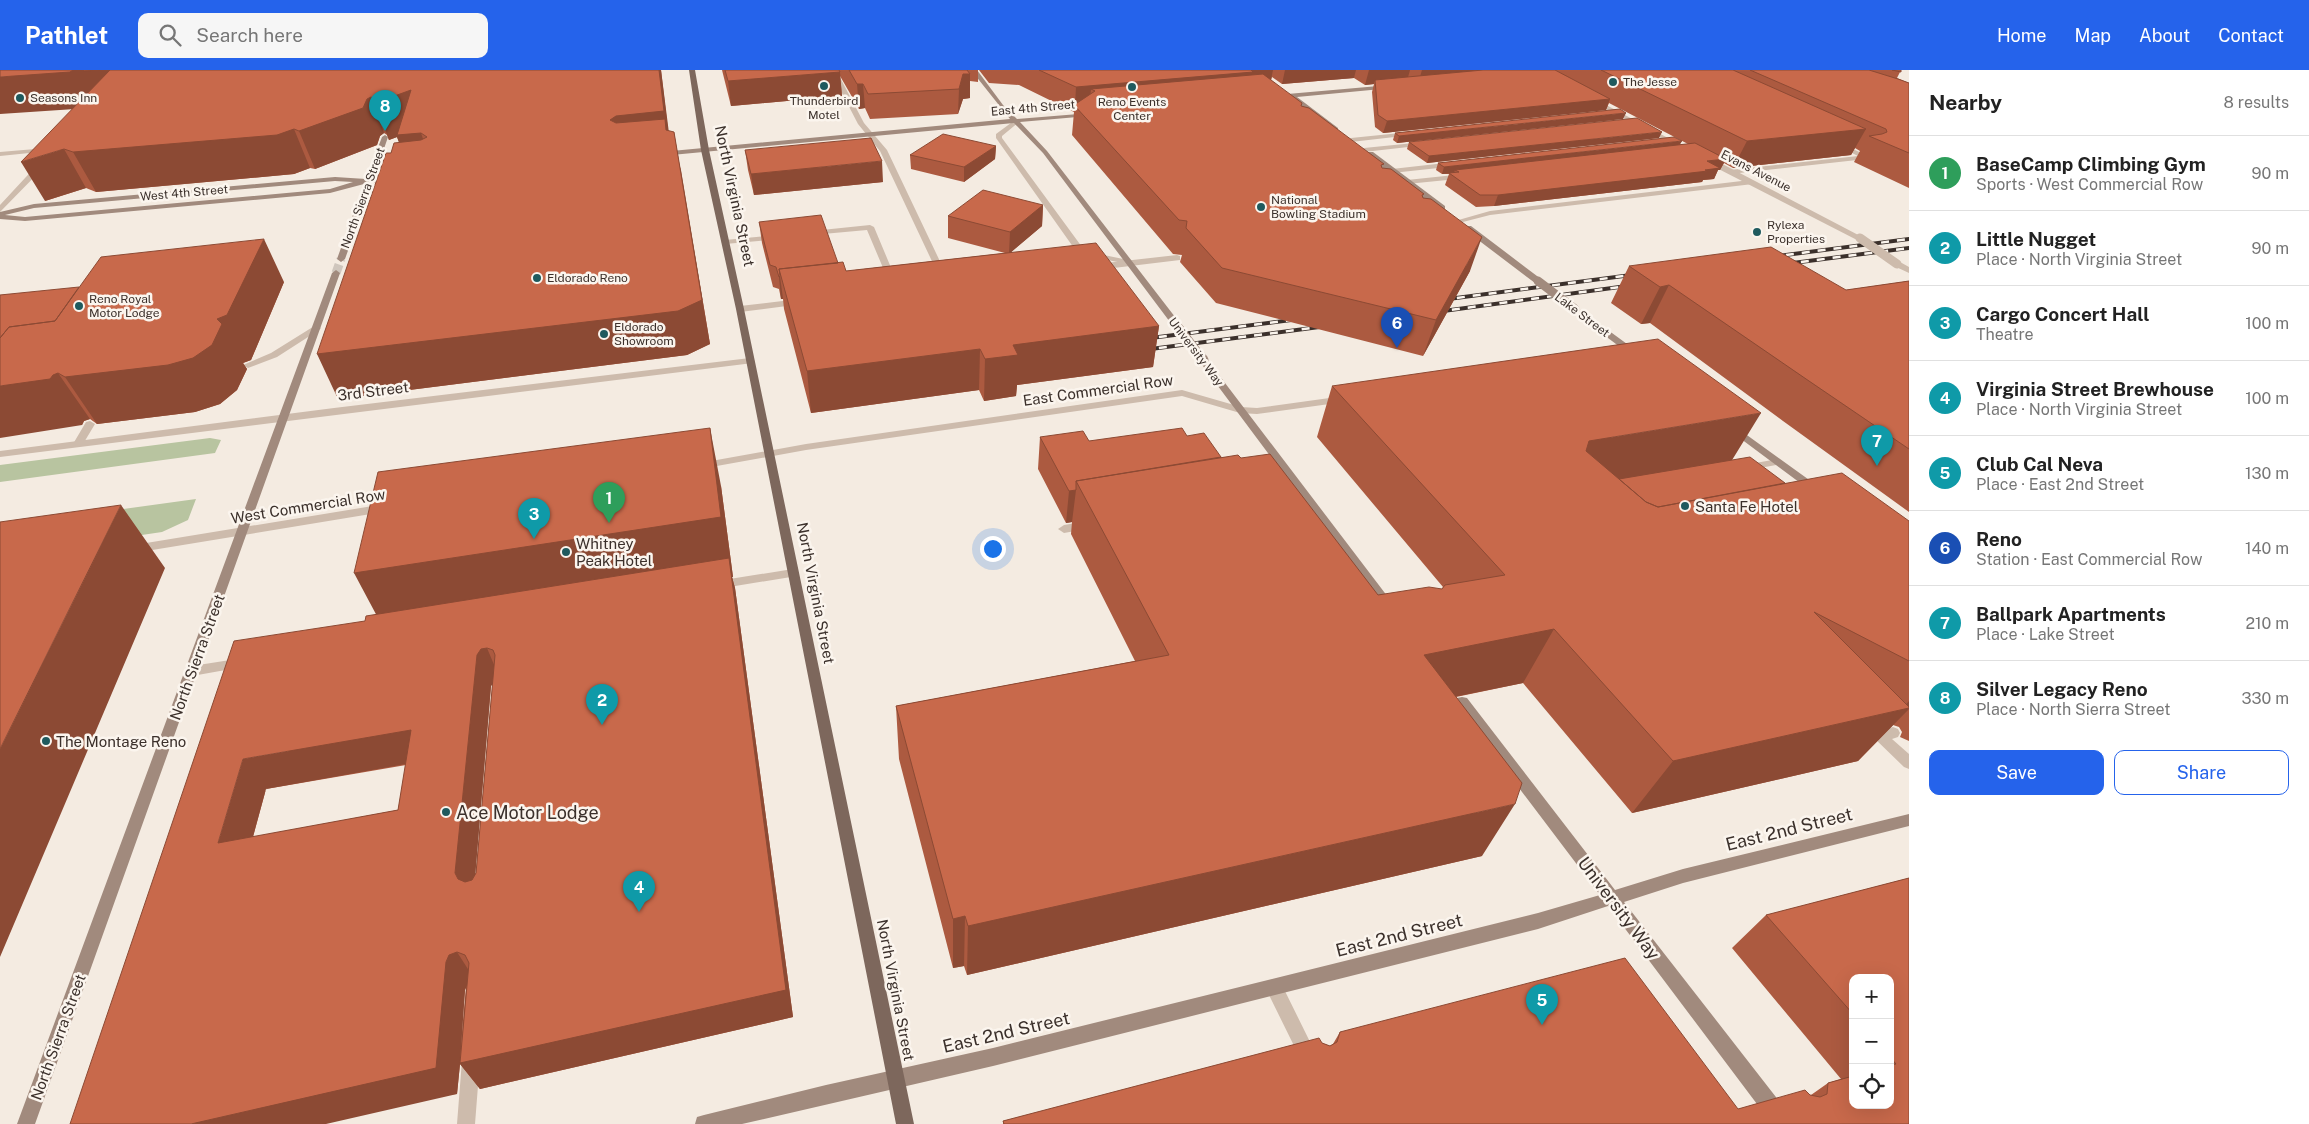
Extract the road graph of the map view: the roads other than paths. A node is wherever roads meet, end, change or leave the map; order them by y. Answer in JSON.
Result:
{"nodes":[{"id":1,"x":692,"y":70,"type":"edge"},
{"id":2,"x":833,"y":70,"type":"edge"},
{"id":3,"x":974,"y":70,"type":"edge"},
{"id":4,"x":1399,"y":86,"type":"edge"},
{"id":5,"x":1277,"y":87,"type":"edge"},
{"id":6,"x":1582,"y":95,"type":"edge"},
{"id":7,"x":1292,"y":96,"type":"junction"},
{"id":8,"x":1273,"y":97,"type":"edge"},
{"id":9,"x":1101,"y":113,"type":"edge"},
{"id":10,"x":1617,"y":113,"type":"junction"},
{"id":11,"x":1607,"y":114,"type":"edge"},
{"id":12,"x":1016,"y":121,"type":"junction"},
{"id":13,"x":1635,"y":122,"type":"junction"},
{"id":14,"x":1618,"y":124,"type":"edge"},
{"id":15,"x":1340,"y":131,"type":"junction"},
{"id":16,"x":1331,"y":132,"type":"edge"},
{"id":17,"x":1418,"y":133,"type":"edge"},
{"id":18,"x":872,"y":135,"type":"junction"},
{"id":19,"x":385,"y":136,"type":"edge"},
{"id":20,"x":1351,"y":140,"type":"junction"},
{"id":21,"x":1671,"y":141,"type":"junction"},
{"id":22,"x":1830,"y":141,"type":"edge"},
{"id":23,"x":1433,"y":143,"type":"edge"},
{"id":24,"x":1653,"y":143,"type":"edge"},
{"id":25,"x":705,"y":150,"type":"junction"},
{"id":26,"x":1364,"y":150,"type":"junction"},
{"id":27,"x":1673,"y":153,"type":"edge"},
{"id":28,"x":0,"y":154,"type":"edge"},
{"id":29,"x":651,"y":155,"type":"edge"},
{"id":30,"x":1698,"y":155,"type":"edge"},
{"id":31,"x":51,"y":156,"type":"edge"},
{"id":32,"x":45,"y":162,"type":"edge"},
{"id":33,"x":1465,"y":163,"type":"edge"},
{"id":34,"x":1392,"y":171,"type":"junction"},
{"id":35,"x":1730,"y":172,"type":"junction"},
{"id":36,"x":1472,"y":175,"type":"edge"},
{"id":37,"x":406,"y":177,"type":"edge"},
{"id":38,"x":368,"y":181,"type":"junction"},
{"id":39,"x":1407,"y":182,"type":"junction"},
{"id":40,"x":1750,"y":182,"type":"junction"},
{"id":41,"x":1423,"y":194,"type":"junction"},
{"id":42,"x":1413,"y":195,"type":"edge"},
{"id":43,"x":0,"y":210,"type":"edge"},
{"id":44,"x":0,"y":215,"type":"edge"},
{"id":45,"x":1459,"y":221,"type":"junction"},
{"id":46,"x":1449,"y":223,"type":"edge"},
{"id":47,"x":805,"y":234,"type":"edge"},
{"id":48,"x":785,"y":236,"type":"edge"},
{"id":49,"x":725,"y":242,"type":"junction"},
{"id":50,"x":1177,"y":258,"type":"dead end"},
{"id":51,"x":341,"y":259,"type":"tunnel mouth"},
{"id":52,"x":1130,"y":263,"type":"junction"},
{"id":53,"x":1083,"y":269,"type":"edge"},
{"id":54,"x":1909,"y":270,"type":"edge"},
{"id":55,"x":336,"y":273,"type":"tunnel mouth"},
{"id":56,"x":946,"y":285,"type":"edge"},
{"id":57,"x":892,"y":291,"type":"edge"},
{"id":58,"x":804,"y":301,"type":"edge"},
{"id":59,"x":740,"y":309,"type":"junction"},
{"id":60,"x":316,"y":328,"type":"junction"},
{"id":61,"x":1620,"y":359,"type":"edge"},
{"id":62,"x":1641,"y":359,"type":"joint"},
{"id":63,"x":750,"y":361,"type":"junction"},
{"id":64,"x":248,"y":365,"type":"dead end"},
{"id":65,"x":1357,"y":398,"type":"edge"},
{"id":66,"x":1240,"y":410,"type":"junction"},
{"id":67,"x":283,"y":418,"type":"junction"},
{"id":68,"x":1724,"y":421,"type":"edge"},
{"id":69,"x":90,"y":424,"type":"dead end"},
{"id":70,"x":78,"y":444,"type":"junction"},
{"id":71,"x":0,"y":454,"type":"edge"},
{"id":72,"x":769,"y":454,"type":"junction"},
{"id":73,"x":1778,"y":462,"type":"junction"},
{"id":74,"x":684,"y":468,"type":"edge"},
{"id":75,"x":1729,"y":470,"type":"edge"},
{"id":76,"x":1823,"y":495,"type":"edge"},
{"id":77,"x":393,"y":507,"type":"edge"},
{"id":78,"x":1103,"y":522,"type":"edge"},
{"id":79,"x":1064,"y":529,"type":"dead end"},
{"id":80,"x":241,"y":531,"type":"junction"},
{"id":81,"x":124,"y":550,"type":"dead end"},
{"id":82,"x":793,"y":573,"type":"junction"},
{"id":83,"x":707,"y":587,"type":"edge"},
{"id":84,"x":1396,"y":615,"type":"edge"},
{"id":85,"x":257,"y":660,"type":"edge"},
{"id":86,"x":192,"y":671,"type":"junction"},
{"id":87,"x":1462,"y":702,"type":"edge"},
{"id":88,"x":1893,"y":733,"type":"edge"},
{"id":89,"x":1909,"y":763,"type":"edge"},
{"id":90,"x":1907,"y":823,"type":"edge"},
{"id":91,"x":1612,"y":897,"type":"junction"},
{"id":92,"x":1274,"y":987,"type":"junction"},
{"id":93,"x":473,"y":1039,"type":"edge"},
{"id":94,"x":1312,"y":1065,"type":"edge"},
{"id":95,"x":895,"y":1079,"type":"junction"},
{"id":96,"x":1777,"y":1115,"type":"edge"},
{"id":97,"x":26,"y":1124,"type":"edge"},
{"id":98,"x":466,"y":1124,"type":"edge"},
{"id":99,"x":704,"y":1124,"type":"edge"},
{"id":100,"x":905,"y":1124,"type":"edge"}],
"edges":[{"from":1,"to":25,"type":"main road","name":"North Virginia Street"},
{"from":2,"to":18,"type":"street"},
{"from":3,"to":12,"type":"main road","name":"University Way"},
{"from":4,"to":7,"type":"main road"},
{"from":5,"to":7,"type":"street","name":"Lake Street"},
{"from":6,"to":10,"type":"street"},
{"from":7,"to":8,"type":"main road"},
{"from":7,"to":15,"type":"main road","name":"Lake Street"},
{"from":9,"to":12,"type":"main road","name":"East 4th Street"},
{"from":10,"to":11,"type":"street"},
{"from":10,"to":13,"type":"street"},
{"from":12,"to":18,"type":"main road","name":"East 4th Street"},
{"from":12,"to":52,"type":"main road","name":"University Way"},
{"from":12,"to":52,"type":"street"},
{"from":13,"to":14,"type":"street"},
{"from":13,"to":21,"type":"street"},
{"from":15,"to":16,"type":"street"},
{"from":15,"to":20,"type":"main road","name":"Lake Street"},
{"from":17,"to":20,"type":"street"},
{"from":18,"to":25,"type":"main road","name":"East 4th Street"},
{"from":18,"to":56,"type":"street"},
{"from":19,"to":38,"type":"main road","name":"North Sierra Street"},
{"from":20,"to":26,"type":"main road","name":"Lake Street"},
{"from":21,"to":24,"type":"street"},
{"from":21,"to":27,"type":"street"},
{"from":22,"to":35,"type":"street"},
{"from":23,"to":26,"type":"street"},
{"from":25,"to":29,"type":"main road"},
{"from":25,"to":49,"type":"main road","name":"North Virginia Street"},
{"from":26,"to":34,"type":"main road","name":"Lake Street"},
{"from":28,"to":31,"type":"street"},
{"from":30,"to":35,"type":"street","name":"Evans Avenue"},
{"from":32,"to":43,"type":"street"},
{"from":33,"to":34,"type":"street"},
{"from":34,"to":39,"type":"main road","name":"Lake Street"},
{"from":35,"to":40,"type":"street","name":"Evans Avenue"},
{"from":36,"to":39,"type":"street"},
{"from":37,"to":38,"type":"main road","name":"West 4th Street"},
{"from":38,"to":44,"type":"main road","name":"West 4th Street"},
{"from":38,"to":44,"type":"main road","name":"West 4th Street"},
{"from":38,"to":51,"type":"main road","name":"North Sierra Street"},
{"from":39,"to":41,"type":"main road","name":"Lake Street"},
{"from":40,"to":45,"type":"street"},
{"from":40,"to":54,"type":"street","name":"Evans Avenue","bridge":true},
{"from":41,"to":42,"type":"street"},
{"from":41,"to":45,"type":"main road","name":"Lake Street"},
{"from":45,"to":46,"type":"street"},
{"from":45,"to":62,"type":"main road","name":"Lake Street","bridge":true},
{"from":47,"to":57,"type":"street"},
{"from":48,"to":49,"type":"street"},
{"from":49,"to":59,"type":"main road","name":"North Virginia Street"},
{"from":50,"to":52,"type":"street"},
{"from":52,"to":53,"type":"street"},
{"from":52,"to":66,"type":"main road","name":"University Way","bridge":true},
{"from":55,"to":60,"type":"main road","name":"North Sierra Street"},
{"from":58,"to":59,"type":"street"},
{"from":59,"to":63,"type":"main road","name":"North Virginia Street"},
{"from":60,"to":64,"type":"street"},
{"from":60,"to":67,"type":"main road","name":"North Sierra Street"},
{"from":61,"to":62,"type":"street"},
{"from":63,"to":67,"type":"street","name":"3rd Street"},
{"from":63,"to":72,"type":"main road","name":"North Virginia Street"},
{"from":65,"to":66,"type":"street","name":"East Commercial Row"},
{"from":66,"to":72,"type":"street","name":"East Commercial Row"},
{"from":66,"to":84,"type":"main road","name":"University Way"},
{"from":67,"to":70,"type":"street","name":"3rd Street"},
{"from":67,"to":80,"type":"main road","name":"North Sierra Street"},
{"from":68,"to":73,"type":"main road"},
{"from":69,"to":70,"type":"street"},
{"from":70,"to":71,"type":"street","name":"3rd Street"},
{"from":72,"to":74,"type":"street"},
{"from":72,"to":82,"type":"main road","name":"North Virginia Street"},
{"from":73,"to":75,"type":"street"},
{"from":73,"to":76,"type":"main road"},
{"from":77,"to":80,"type":"street","name":"West Commercial Row"},
{"from":78,"to":79,"type":"street"},
{"from":80,"to":81,"type":"street","name":"West Commercial Row"},
{"from":80,"to":86,"type":"main road","name":"North Sierra Street"},
{"from":82,"to":83,"type":"street"},
{"from":82,"to":95,"type":"main road","name":"North Virginia Street"},
{"from":85,"to":86,"type":"street"},
{"from":86,"to":97,"type":"main road","name":"North Sierra Street"},
{"from":87,"to":91,"type":"main road","name":"University Way"},
{"from":88,"to":89,"type":"street"},
{"from":90,"to":91,"type":"main road","name":"East 2nd Street"},
{"from":91,"to":92,"type":"main road","name":"East 2nd Street"},
{"from":91,"to":96,"type":"main road","name":"University Way"},
{"from":92,"to":94,"type":"street"},
{"from":92,"to":95,"type":"main road","name":"East 2nd Street"},
{"from":93,"to":98,"type":"street"},
{"from":95,"to":99,"type":"main road","name":"East 2nd Street"},
{"from":95,"to":100,"type":"main road","name":"North Virginia Street"}]}
